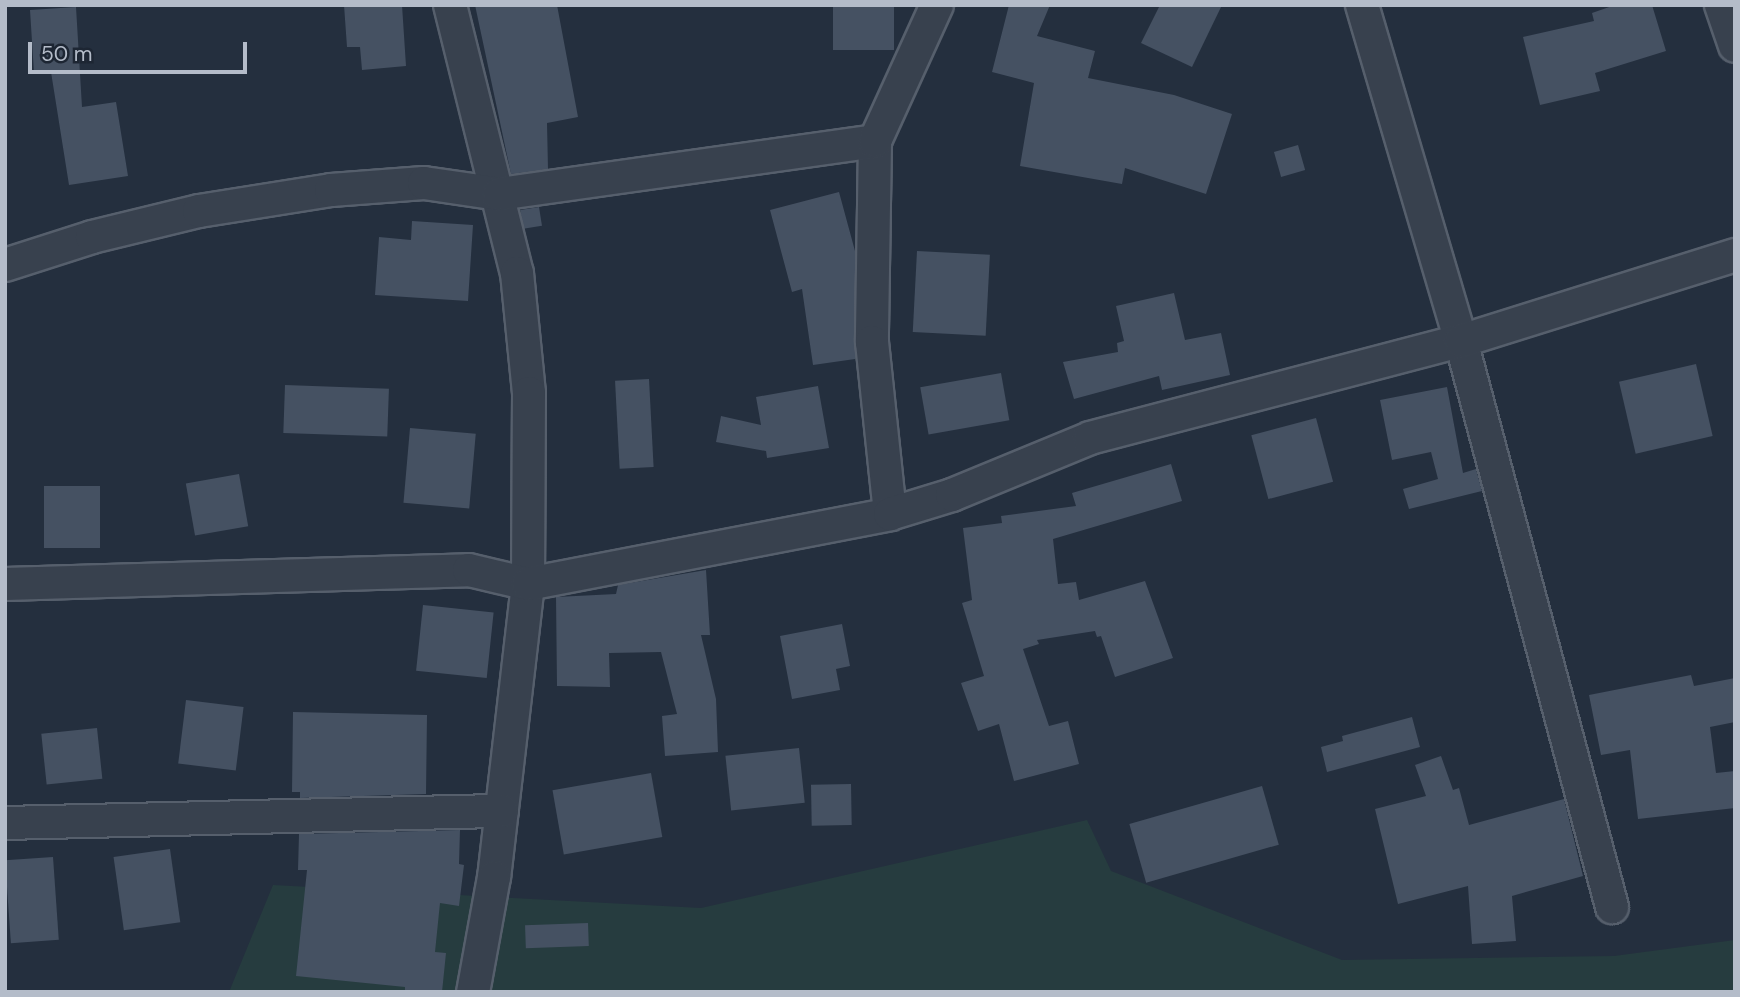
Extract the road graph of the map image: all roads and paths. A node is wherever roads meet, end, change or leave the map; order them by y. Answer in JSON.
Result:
{"nodes":[{"id":1,"x":450,"y":5,"type":"edge"},
{"id":2,"x":937,"y":5,"type":"edge"},
{"id":3,"x":1362,"y":5,"type":"edge"},
{"id":4,"x":1721,"y":5,"type":"edge"},
{"id":5,"x":1735,"y":46,"type":"edge"},
{"id":6,"x":874,"y":141,"type":"junction"},
{"id":7,"x":499,"y":194,"type":"junction"},
{"id":8,"x":1735,"y":255,"type":"edge"},
{"id":9,"x":5,"y":265,"type":"edge"},
{"id":10,"x":1461,"y":341,"type":"junction"},
{"id":11,"x":890,"y":514,"type":"junction"},
{"id":12,"x":5,"y":584,"type":"edge"},
{"id":13,"x":528,"y":584,"type":"junction"},
{"id":14,"x":502,"y":811,"type":"junction"},
{"id":15,"x":5,"y":823,"type":"edge"},
{"id":16,"x":1612,"y":907,"type":"dead end"},
{"id":17,"x":473,"y":992,"type":"edge"}],
"edges":[{"from":1,"to":7,"type":"street"},
{"from":2,"to":6,"type":"street"},
{"from":3,"to":10,"type":"street"},
{"from":4,"to":5,"type":"street"},
{"from":6,"to":7,"type":"street"},
{"from":6,"to":11,"type":"street"},
{"from":7,"to":9,"type":"street"},
{"from":7,"to":13,"type":"street"},
{"from":8,"to":10,"type":"street"},
{"from":10,"to":11,"type":"street"},
{"from":10,"to":16,"type":"street"},
{"from":11,"to":13,"type":"street"},
{"from":12,"to":13,"type":"street"},
{"from":13,"to":14,"type":"street"},
{"from":14,"to":15,"type":"street"},
{"from":14,"to":17,"type":"street"}]}
